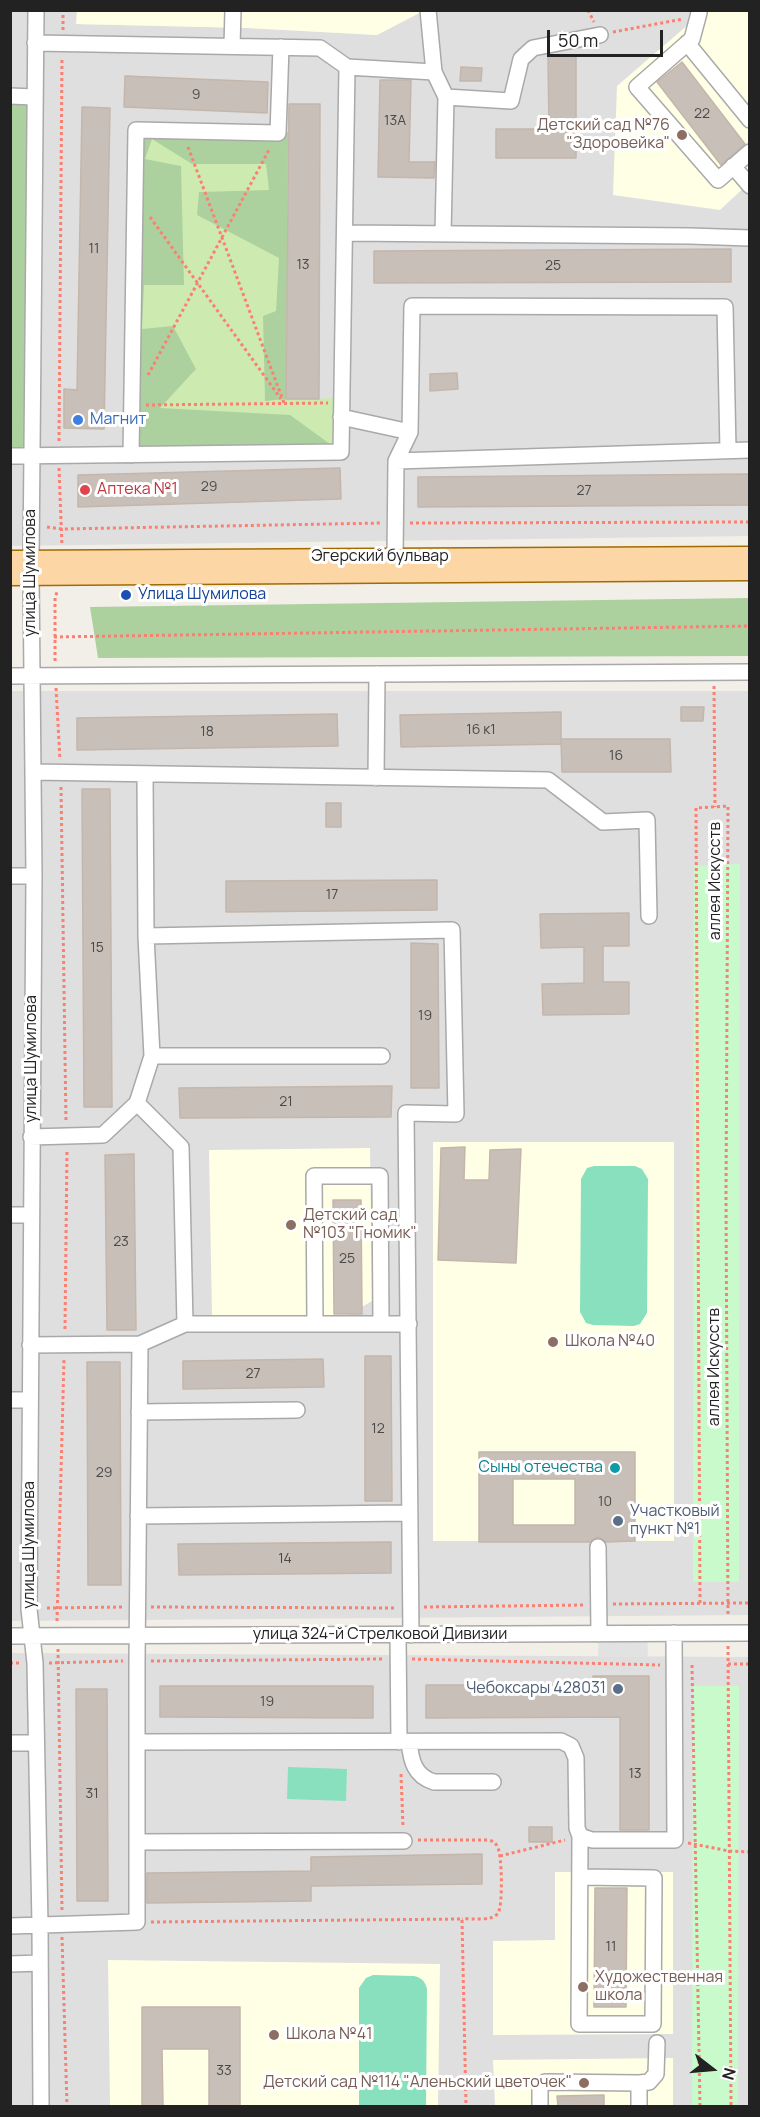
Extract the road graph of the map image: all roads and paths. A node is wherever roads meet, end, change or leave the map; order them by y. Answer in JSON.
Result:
{"nodes":[{"id":1,"x":36,"y":10,"type":"edge"},
{"id":2,"x":63,"y":10,"type":"edge"},
{"id":3,"x":233,"y":10,"type":"edge"},
{"id":4,"x":428,"y":10,"type":"edge"},
{"id":5,"x":695,"y":13,"type":"edge"},
{"id":6,"x":600,"y":35,"type":"joint"},
{"id":7,"x":35,"y":43,"type":"junction"},
{"id":8,"x":687,"y":43,"type":"junction"},
{"id":9,"x":62,"y":44,"type":"junction"},
{"id":10,"x":232,"y":46,"type":"junction"},
{"id":11,"x":281,"y":47,"type":"junction"},
{"id":12,"x":347,"y":68,"type":"junction"},
{"id":13,"x":434,"y":72,"type":"junction"},
{"id":14,"x":10,"y":96,"type":"edge"},
{"id":15,"x":34,"y":97,"type":"junction"},
{"id":16,"x":446,"y":97,"type":"junction"},
{"id":17,"x":750,"y":120,"type":"edge"},
{"id":18,"x":182,"y":131,"type":"junction"},
{"id":19,"x":278,"y":133,"type":"junction"},
{"id":20,"x":750,"y":152,"type":"edge"},
{"id":21,"x":733,"y":166,"type":"junction"},
{"id":22,"x":750,"y":186,"type":"edge"},
{"id":23,"x":135,"y":195,"type":"junction"},
{"id":24,"x":345,"y":233,"type":"junction"},
{"id":25,"x":443,"y":234,"type":"junction"},
{"id":26,"x":750,"y":238,"type":"edge"},
{"id":27,"x":222,"y":239,"type":"junction"},
{"id":28,"x":198,"y":284,"type":"junction"},
{"id":29,"x":284,"y":403,"type":"junction"},
{"id":30,"x":132,"y":405,"type":"junction"},
{"id":31,"x":342,"y":410,"type":"junction"},
{"id":32,"x":410,"y":432,"type":"junction"},
{"id":33,"x":728,"y":450,"type":"junction"},
{"id":34,"x":750,"y":450,"type":"edge"},
{"id":35,"x":131,"y":455,"type":"junction"},
{"id":36,"x":10,"y":456,"type":"edge"},
{"id":37,"x":58,"y":456,"type":"junction"},
{"id":38,"x":31,"y":457,"type":"junction"},
{"id":39,"x":396,"y":461,"type":"junction"},
{"id":40,"x":62,"y":552,"type":"dead end"},
{"id":41,"x":750,"y":556,"type":"edge"},
{"id":42,"x":10,"y":560,"type":"edge"},
{"id":43,"x":395,"y":565,"type":"junction"},
{"id":44,"x":31,"y":568,"type":"junction"},
{"id":45,"x":750,"y":571,"type":"edge"},
{"id":46,"x":10,"y":576,"type":"edge"},
{"id":47,"x":62,"y":583,"type":"dead end"},
{"id":48,"x":750,"y":626,"type":"edge"},
{"id":49,"x":54,"y":637,"type":"junction"},
{"id":50,"x":714,"y":672,"type":"junction"},
{"id":51,"x":750,"y":672,"type":"edge"},
{"id":52,"x":377,"y":674,"type":"junction"},
{"id":53,"x":32,"y":675,"type":"junction"},
{"id":54,"x":10,"y":676,"type":"edge"},
{"id":55,"x":56,"y":676,"type":"junction"},
{"id":56,"x":33,"y":772,"type":"junction"},
{"id":57,"x":61,"y":773,"type":"junction"},
{"id":58,"x":145,"y":775,"type":"junction"},
{"id":59,"x":376,"y":778,"type":"junction"},
{"id":60,"x":715,"y":807,"type":"junction"},
{"id":61,"x":10,"y":876,"type":"edge"},
{"id":62,"x":34,"y":876,"type":"junction"},
{"id":63,"x":649,"y":916,"type":"dead end"},
{"id":64,"x":146,"y":936,"type":"junction"},
{"id":65,"x":152,"y":1056,"type":"junction"},
{"id":66,"x":382,"y":1056,"type":"dead end"},
{"id":67,"x":137,"y":1103,"type":"junction"},
{"id":68,"x":67,"y":1136,"type":"junction"},
{"id":69,"x":31,"y":1137,"type":"junction"},
{"id":70,"x":10,"y":1215,"type":"edge"},
{"id":71,"x":31,"y":1215,"type":"junction"},
{"id":72,"x":185,"y":1324,"type":"junction"},
{"id":73,"x":315,"y":1324,"type":"junction"},
{"id":74,"x":381,"y":1324,"type":"junction"},
{"id":75,"x":409,"y":1324,"type":"junction"},
{"id":76,"x":140,"y":1344,"type":"junction"},
{"id":77,"x":30,"y":1346,"type":"junction"},
{"id":78,"x":65,"y":1346,"type":"junction"},
{"id":79,"x":10,"y":1400,"type":"edge"},
{"id":80,"x":30,"y":1400,"type":"junction"},
{"id":81,"x":297,"y":1410,"type":"dead end"},
{"id":82,"x":139,"y":1413,"type":"junction"},
{"id":83,"x":409,"y":1513,"type":"junction"},
{"id":84,"x":138,"y":1516,"type":"junction"},
{"id":85,"x":598,"y":1547,"type":"dead end"},
{"id":86,"x":700,"y":1603,"type":"dead end"},
{"id":87,"x":56,"y":1607,"type":"junction"},
{"id":88,"x":47,"y":1608,"type":"dead end"},
{"id":89,"x":728,"y":1616,"type":"dead end"},
{"id":90,"x":57,"y":1621,"type":"dead end"},
{"id":91,"x":750,"y":1633,"type":"edge"},
{"id":92,"x":598,"y":1634,"type":"junction"},
{"id":93,"x":674,"y":1634,"type":"junction"},
{"id":94,"x":32,"y":1635,"type":"junction"},
{"id":95,"x":404,"y":1635,"type":"junction"},
{"id":96,"x":10,"y":1636,"type":"edge"},
{"id":97,"x":137,"y":1636,"type":"junction"},
{"id":98,"x":728,"y":1643,"type":"dead end"},
{"id":99,"x":57,"y":1644,"type":"dead end"},
{"id":100,"x":398,"y":1659,"type":"junction"},
{"id":101,"x":137,"y":1661,"type":"junction"},
{"id":102,"x":10,"y":1663,"type":"edge"},
{"id":103,"x":26,"y":1663,"type":"dead end"},
{"id":104,"x":47,"y":1663,"type":"dead end"},
{"id":105,"x":59,"y":1663,"type":"junction"},
{"id":106,"x":728,"y":1664,"type":"junction"},
{"id":107,"x":750,"y":1664,"type":"edge"},
{"id":108,"x":674,"y":1665,"type":"junction"},
{"id":109,"x":692,"y":1665,"type":"dead end"},
{"id":110,"x":137,"y":1742,"type":"junction"},
{"id":111,"x":404,"y":1742,"type":"junction"},
{"id":112,"x":10,"y":1743,"type":"edge"},
{"id":113,"x":35,"y":1743,"type":"junction"},
{"id":114,"x":493,"y":1782,"type":"dead end"},
{"id":115,"x":580,"y":1836,"type":"junction"},
{"id":116,"x":675,"y":1840,"type":"junction"},
{"id":117,"x":404,"y":1841,"type":"junction"},
{"id":118,"x":137,"y":1842,"type":"junction"},
{"id":119,"x":696,"y":1844,"type":"junction"},
{"id":120,"x":729,"y":1851,"type":"junction"},
{"id":121,"x":750,"y":1852,"type":"edge"},
{"id":122,"x":500,"y":1856,"type":"junction"},
{"id":123,"x":580,"y":1877,"type":"junction"},
{"id":124,"x":462,"y":1919,"type":"junction"},
{"id":125,"x":137,"y":1922,"type":"junction"},
{"id":126,"x":62,"y":1924,"type":"junction"},
{"id":127,"x":40,"y":1925,"type":"junction"},
{"id":128,"x":10,"y":1926,"type":"edge"},
{"id":129,"x":40,"y":1963,"type":"junction"},
{"id":130,"x":10,"y":1964,"type":"edge"},
{"id":131,"x":657,"y":2043,"type":"dead end"},
{"id":132,"x":639,"y":2083,"type":"junction"},
{"id":133,"x":41,"y":2106,"type":"edge"},
{"id":134,"x":67,"y":2106,"type":"edge"},
{"id":135,"x":466,"y":2106,"type":"edge"},
{"id":136,"x":540,"y":2106,"type":"edge"},
{"id":137,"x":639,"y":2106,"type":"edge"},
{"id":138,"x":700,"y":2106,"type":"edge"},
{"id":139,"x":730,"y":2106,"type":"edge"}],
"edges":[{"from":1,"to":7,"type":"street","name":"улица Шумилова"},
{"from":2,"to":9,"type":"path"},
{"from":3,"to":10,"type":"street"},
{"from":4,"to":13,"type":"street"},
{"from":5,"to":6,"type":"path"},
{"from":5,"to":8,"type":"street"},
{"from":6,"to":16,"type":"street"},
{"from":7,"to":9,"type":"street"},
{"from":7,"to":15,"type":"street","name":"улица Шумилова"},
{"from":8,"to":17,"type":"street"},
{"from":8,"to":21,"type":"street"},
{"from":9,"to":10,"type":"street"},
{"from":9,"to":37,"type":"path"},
{"from":10,"to":11,"type":"street"},
{"from":11,"to":12,"type":"street"},
{"from":11,"to":19,"type":"street"},
{"from":12,"to":13,"type":"street"},
{"from":12,"to":24,"type":"street"},
{"from":13,"to":16,"type":"street"},
{"from":14,"to":15,"type":"street"},
{"from":15,"to":38,"type":"street","name":"улица Шумилова"},
{"from":16,"to":25,"type":"street"},
{"from":18,"to":19,"type":"street"},
{"from":18,"to":23,"type":"street"},
{"from":18,"to":27,"type":"path"},
{"from":19,"to":27,"type":"path"},
{"from":20,"to":21,"type":"street"},
{"from":21,"to":22,"type":"street"},
{"from":23,"to":28,"type":"path"},
{"from":23,"to":30,"type":"street"},
{"from":24,"to":25,"type":"street"},
{"from":24,"to":31,"type":"street"},
{"from":25,"to":26,"type":"street"},
{"from":27,"to":28,"type":"path"},
{"from":27,"to":29,"type":"path"},
{"from":28,"to":29,"type":"path"},
{"from":28,"to":30,"type":"path"},
{"from":29,"to":30,"type":"path"},
{"from":29,"to":31,"type":"path"},
{"from":30,"to":35,"type":"street"},
{"from":31,"to":32,"type":"street"},
{"from":31,"to":35,"type":"street"},
{"from":32,"to":33,"type":"street"},
{"from":32,"to":39,"type":"street"},
{"from":33,"to":34,"type":"street"},
{"from":33,"to":39,"type":"street"},
{"from":35,"to":37,"type":"street"},
{"from":36,"to":38,"type":"street"},
{"from":37,"to":38,"type":"street"},
{"from":37,"to":40,"type":"path"},
{"from":38,"to":44,"type":"street","name":"улица Шумилова"},
{"from":39,"to":43,"type":"street"},
{"from":41,"to":43,"type":"main road","name":"Эгерский бульвар"},
{"from":42,"to":44,"type":"main road","name":"Эгерский бульвар"},
{"from":43,"to":44,"type":"main road","name":"Эгерский бульвар"},
{"from":43,"to":45,"type":"main road","name":"Эгерский бульвар"},
{"from":44,"to":46,"type":"main road","name":"Эгерский бульвар"},
{"from":44,"to":53,"type":"street","name":"улица Шумилова"},
{"from":47,"to":49,"type":"path"},
{"from":48,"to":49,"type":"path"},
{"from":49,"to":55,"type":"path"},
{"from":50,"to":51,"type":"street"},
{"from":50,"to":52,"type":"street"},
{"from":50,"to":60,"type":"path"},
{"from":52,"to":55,"type":"street"},
{"from":52,"to":59,"type":"street"},
{"from":53,"to":54,"type":"street"},
{"from":53,"to":55,"type":"street"},
{"from":53,"to":56,"type":"street","name":"улица Шумилова"},
{"from":55,"to":57,"type":"path"},
{"from":56,"to":57,"type":"street"},
{"from":56,"to":62,"type":"street","name":"улица Шумилова"},
{"from":57,"to":58,"type":"street"},
{"from":57,"to":68,"type":"path"},
{"from":58,"to":59,"type":"street"},
{"from":58,"to":64,"type":"street"},
{"from":59,"to":63,"type":"street"},
{"from":60,"to":86,"type":"path","name":"аллея Искусств"},
{"from":60,"to":89,"type":"path","name":"аллея Искусств"},
{"from":61,"to":62,"type":"street"},
{"from":62,"to":69,"type":"street","name":"улица Шумилова"},
{"from":64,"to":65,"type":"street"},
{"from":64,"to":75,"type":"street"},
{"from":65,"to":66,"type":"street"},
{"from":65,"to":67,"type":"street"},
{"from":67,"to":68,"type":"street"},
{"from":67,"to":72,"type":"street"},
{"from":68,"to":69,"type":"street"},
{"from":68,"to":78,"type":"path"},
{"from":69,"to":71,"type":"street","name":"улица Шумилова"},
{"from":70,"to":71,"type":"street"},
{"from":71,"to":77,"type":"street","name":"улица Шумилова"},
{"from":72,"to":73,"type":"street"},
{"from":72,"to":76,"type":"street"},
{"from":73,"to":74,"type":"street"},
{"from":73,"to":74,"type":"street"},
{"from":74,"to":75,"type":"street"},
{"from":75,"to":83,"type":"street"},
{"from":76,"to":78,"type":"street"},
{"from":76,"to":82,"type":"street"},
{"from":77,"to":78,"type":"street"},
{"from":77,"to":80,"type":"street","name":"улица Шумилова"},
{"from":78,"to":87,"type":"path"},
{"from":79,"to":80,"type":"street"},
{"from":80,"to":94,"type":"street","name":"улица Шумилова"},
{"from":81,"to":82,"type":"street"},
{"from":82,"to":84,"type":"street"},
{"from":83,"to":84,"type":"street"},
{"from":83,"to":95,"type":"street"},
{"from":84,"to":97,"type":"street"},
{"from":85,"to":92,"type":"street"},
{"from":87,"to":88,"type":"path"},
{"from":87,"to":90,"type":"path"},
{"from":91,"to":93,"type":"street","name":"улица 324-й Стрелковой Дивизии"},
{"from":92,"to":93,"type":"street","name":"улица 324-й Стрелковой Дивизии"},
{"from":92,"to":95,"type":"street","name":"улица 324-й Стрелковой Дивизии"},
{"from":93,"to":108,"type":"street"},
{"from":94,"to":96,"type":"street","name":"улица 324-й Стрелковой Дивизии"},
{"from":94,"to":97,"type":"street","name":"улица 324-й Стрелковой Дивизии"},
{"from":94,"to":113,"type":"street","name":"улица Шумилова"},
{"from":95,"to":97,"type":"street","name":"улица 324-й Стрелковой Дивизии"},
{"from":95,"to":100,"type":"street"},
{"from":97,"to":101,"type":"street"},
{"from":98,"to":106,"type":"path"},
{"from":99,"to":105,"type":"path"},
{"from":100,"to":101,"type":"path"},
{"from":100,"to":108,"type":"path"},
{"from":100,"to":111,"type":"street"},
{"from":101,"to":105,"type":"path"},
{"from":101,"to":110,"type":"street"},
{"from":102,"to":103,"type":"path"},
{"from":104,"to":105,"type":"path"},
{"from":105,"to":126,"type":"path"},
{"from":106,"to":107,"type":"path"},
{"from":106,"to":120,"type":"path"},
{"from":108,"to":116,"type":"street"},
{"from":109,"to":119,"type":"path"},
{"from":110,"to":111,"type":"street"},
{"from":110,"to":118,"type":"street"},
{"from":111,"to":114,"type":"street"},
{"from":111,"to":115,"type":"street"},
{"from":111,"to":117,"type":"path"},
{"from":112,"to":113,"type":"street"},
{"from":113,"to":127,"type":"street","name":"улица Шумилова"},
{"from":115,"to":116,"type":"street"},
{"from":115,"to":122,"type":"path"},
{"from":115,"to":123,"type":"street"},
{"from":116,"to":119,"type":"path"},
{"from":117,"to":118,"type":"street"},
{"from":117,"to":122,"type":"path"},
{"from":118,"to":125,"type":"street"},
{"from":119,"to":120,"type":"path"},
{"from":119,"to":138,"type":"path"},
{"from":120,"to":121,"type":"path"},
{"from":120,"to":139,"type":"path"},
{"from":122,"to":124,"type":"path"},
{"from":123,"to":123,"type":"street"},
{"from":124,"to":125,"type":"path"},
{"from":124,"to":135,"type":"path"},
{"from":125,"to":126,"type":"street"},
{"from":126,"to":127,"type":"street"},
{"from":126,"to":134,"type":"path"},
{"from":127,"to":128,"type":"street"},
{"from":127,"to":129,"type":"street","name":"улица Шумилова"},
{"from":129,"to":130,"type":"street"},
{"from":129,"to":133,"type":"street","name":"улица Шумилова"},
{"from":131,"to":132,"type":"street"},
{"from":132,"to":136,"type":"street"},
{"from":132,"to":137,"type":"street"}]}
